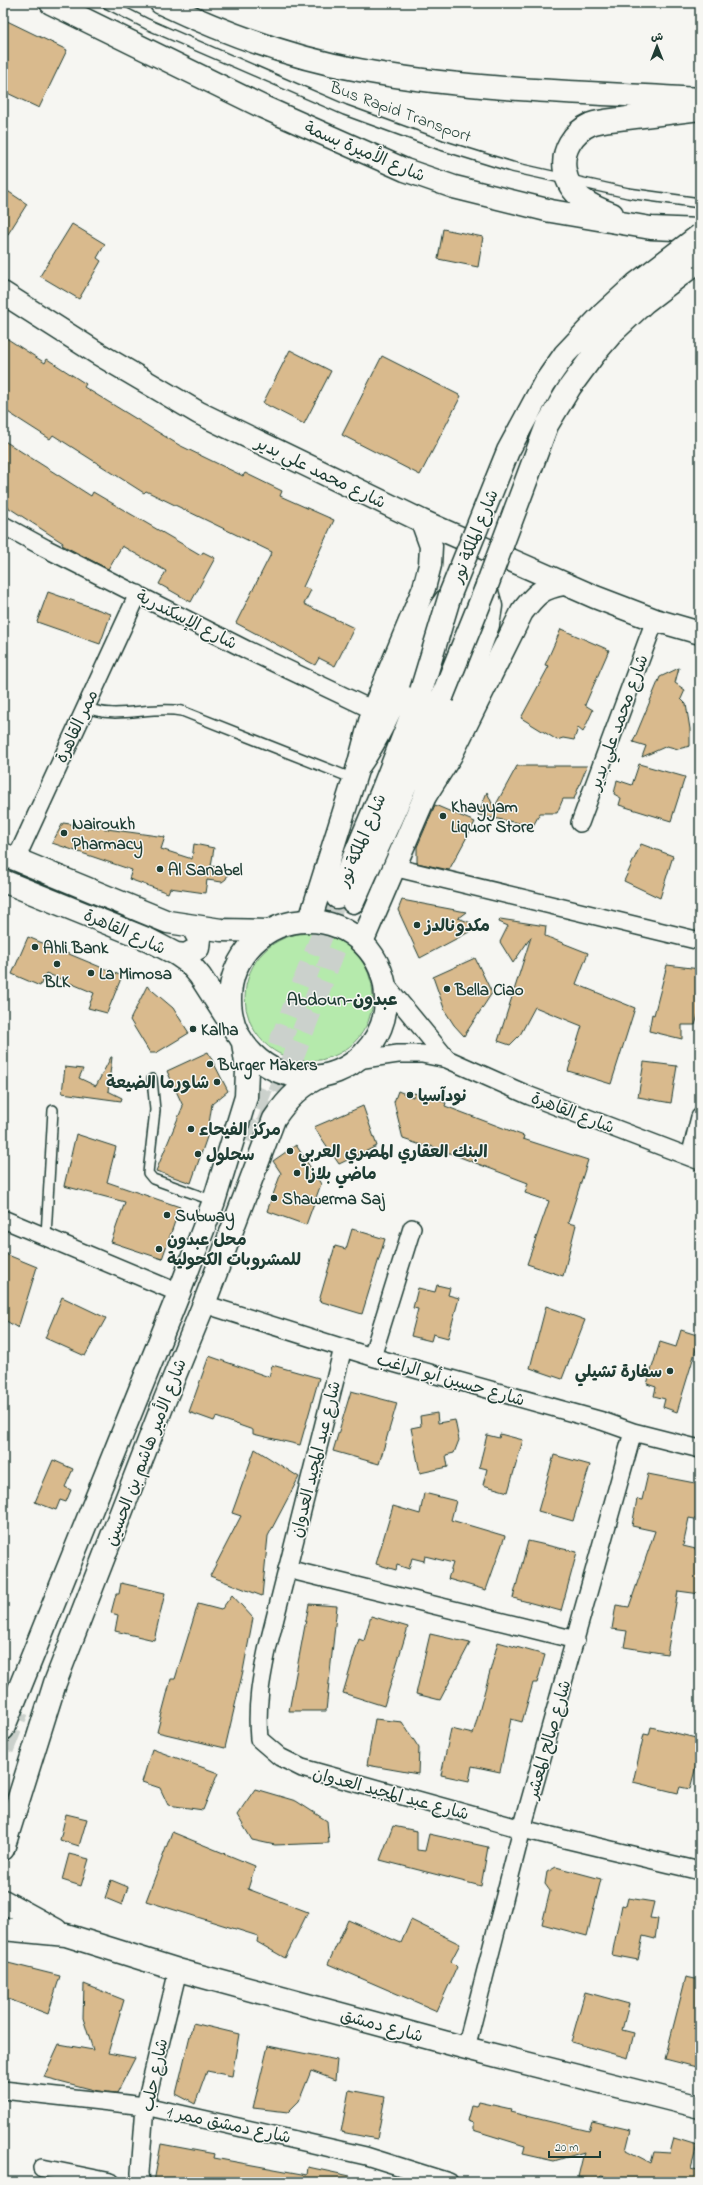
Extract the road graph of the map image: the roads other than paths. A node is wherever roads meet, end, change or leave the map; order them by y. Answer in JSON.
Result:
{"nodes":[{"id":1,"x":51,"y":3,"type":"edge"},
{"id":2,"x":106,"y":3,"type":"edge"},
{"id":3,"x":162,"y":3,"type":"edge"},
{"id":4,"x":700,"y":99,"type":"edge"},
{"id":5,"x":700,"y":109,"type":"edge"},
{"id":6,"x":567,"y":179,"type":"junction"},
{"id":7,"x":700,"y":202,"type":"edge"},
{"id":8,"x":651,"y":228,"type":"junction"},
{"id":9,"x":700,"y":230,"type":"edge"},
{"id":10,"x":700,"y":235,"type":"edge"},
{"id":11,"x":700,"y":260,"type":"edge"},
{"id":12,"x":3,"y":292,"type":"edge"},
{"id":13,"x":422,"y":521,"type":"junction"},
{"id":14,"x":3,"y":525,"type":"edge"},
{"id":15,"x":564,"y":584,"type":"junction"},
{"id":16,"x":486,"y":588,"type":"junction"},
{"id":17,"x":451,"y":592,"type":"junction"},
{"id":18,"x":138,"y":594,"type":"junction"},
{"id":19,"x":656,"y":620,"type":"junction"},
{"id":20,"x":700,"y":633,"type":"edge"},
{"id":21,"x":85,"y":706,"type":"junction"},
{"id":22,"x":373,"y":710,"type":"junction"},
{"id":23,"x":356,"y":773,"type":"junction"},
{"id":24,"x":425,"y":796,"type":"junction"},
{"id":25,"x":580,"y":823,"type":"dead end"},
{"id":26,"x":10,"y":856,"type":"edge"},
{"id":27,"x":393,"y":867,"type":"junction"},
{"id":28,"x":3,"y":881,"type":"edge"},
{"id":29,"x":310,"y":920,"type":"junction"},
{"id":30,"x":192,"y":926,"type":"junction"},
{"id":31,"x":268,"y":931,"type":"junction"},
{"id":32,"x":700,"y":941,"type":"edge"},
{"id":33,"x":362,"y":942,"type":"junction"},
{"id":34,"x":176,"y":954,"type":"junction"},
{"id":35,"x":386,"y":985,"type":"junction"},
{"id":36,"x":240,"y":1038,"type":"junction"},
{"id":37,"x":447,"y":1059,"type":"junction"},
{"id":38,"x":357,"y":1060,"type":"junction"},
{"id":39,"x":322,"y":1076,"type":"junction"},
{"id":40,"x":152,"y":1079,"type":"dead end"},
{"id":41,"x":53,"y":1110,"type":"dead end"},
{"id":42,"x":700,"y":1117,"type":"edge"},
{"id":43,"x":695,"y":1159,"type":"edge"},
{"id":44,"x":214,"y":1201,"type":"junction"},
{"id":45,"x":3,"y":1219,"type":"edge"},
{"id":46,"x":412,"y":1228,"type":"dead end"},
{"id":47,"x":46,"y":1236,"type":"junction"},
{"id":48,"x":179,"y":1293,"type":"junction"},
{"id":49,"x":204,"y":1304,"type":"junction"},
{"id":50,"x":343,"y":1348,"type":"junction"},
{"id":51,"x":372,"y":1357,"type":"junction"},
{"id":52,"x":633,"y":1432,"type":"junction"},
{"id":53,"x":700,"y":1449,"type":"edge"},
{"id":54,"x":287,"y":1568,"type":"junction"},
{"id":55,"x":576,"y":1640,"type":"junction"},
{"id":56,"x":7,"y":1708,"type":"edge"},
{"id":57,"x":3,"y":1729,"type":"tunnel mouth"},
{"id":58,"x":522,"y":1829,"type":"junction"},
{"id":59,"x":4,"y":1843,"type":"edge"},
{"id":60,"x":700,"y":1871,"type":"edge"},
{"id":61,"x":3,"y":1901,"type":"edge"},
{"id":62,"x":3,"y":1928,"type":"edge"},
{"id":63,"x":66,"y":1935,"type":"junction"},
{"id":64,"x":178,"y":1970,"type":"junction"},
{"id":65,"x":466,"y":2048,"type":"junction"},
{"id":66,"x":3,"y":2090,"type":"edge"},
{"id":67,"x":145,"y":2106,"type":"junction"},
{"id":68,"x":700,"y":2106,"type":"edge"},
{"id":69,"x":42,"y":2168,"type":"dead end"},
{"id":70,"x":111,"y":2182,"type":"edge"},
{"id":71,"x":141,"y":2182,"type":"edge"},
{"id":72,"x":449,"y":2182,"type":"edge"}],
"edges":[{"from":1,"to":8,"type":"main road","name":"شارع الأميرة بسمة"},
{"from":2,"to":6,"type":"lane","name":"Bus Rapid Transport"},
{"from":3,"to":4,"type":"main road"},
{"from":5,"to":6,"type":"main road"},
{"from":6,"to":7,"type":"lane","name":"Bus Rapid Transport"},
{"from":6,"to":8,"type":"main road"},
{"from":8,"to":9,"type":"main road","name":"شارع الأميرة بسمة"},
{"from":10,"to":17,"type":"main road","name":"شارع الملكة نور","bridge":true},
{"from":11,"to":16,"type":"main road","name":"شارع الملكة نور","bridge":true},
{"from":12,"to":13,"type":"main road","name":"شارع محمد علي بدير"},
{"from":13,"to":15,"type":"main road","name":"شارع محمد علي بدير"},
{"from":13,"to":22,"type":"main road","name":"شارع الملكة نور"},
{"from":14,"to":18,"type":"street","name":"شارع الإسكندرية"},
{"from":15,"to":19,"type":"main road","name":"شارع محمد علي بدير"},
{"from":15,"to":24,"type":"main road"},
{"from":16,"to":17,"type":"main road","name":"شارع الملكة نور","bridge":true},
{"from":16,"to":24,"type":"main road"},
{"from":17,"to":23,"type":"main road"},
{"from":18,"to":21,"type":"street","name":"ممر القاهرة"},
{"from":18,"to":22,"type":"street","name":"شارع الإسكندرية"},
{"from":19,"to":20,"type":"main road","name":"شارع محمد علي بدير"},
{"from":19,"to":25,"type":"street","name":"شارع محمد علي بدير"},
{"from":21,"to":23,"type":"lane"},
{"from":21,"to":26,"type":"street","name":"ممر القاهرة"},
{"from":22,"to":23,"type":"main road","name":"شارع الملكة نور"},
{"from":23,"to":29,"type":"main road","name":"شارع الملكة نور"},
{"from":24,"to":27,"type":"main road"},
{"from":26,"to":30,"type":"main road","name":"شارع القاهرة"},
{"from":27,"to":32,"type":"street"},
{"from":27,"to":33,"type":"main road"},
{"from":28,"to":34,"type":"main road","name":"شارع القاهرة"},
{"from":29,"to":31,"type":"main road"},
{"from":29,"to":33,"type":"main road"},
{"from":30,"to":31,"type":"main road","name":"شارع القاهرة"},
{"from":30,"to":34,"type":"main road"},
{"from":31,"to":36,"type":"main road","name":"شارع الأمير هاشم بن الحسين"},
{"from":33,"to":35,"type":"main road"},
{"from":34,"to":36,"type":"main road","name":"شارع القاهرة"},
{"from":35,"to":37,"type":"street","name":"شارع القاهرة"},
{"from":35,"to":38,"type":"main road"},
{"from":36,"to":39,"type":"main road"},
{"from":36,"to":44,"type":"main road","name":"شارع الأمير هاشم بن الحسين"},
{"from":37,"to":38,"type":"street","name":"شارع القاهرة"},
{"from":37,"to":43,"type":"street","name":"شارع القاهرة"},
{"from":38,"to":39,"type":"main road"},
{"from":39,"to":49,"type":"main road","name":"شارع الأمير هاشم بن الحسين"},
{"from":40,"to":44,"type":"lane"},
{"from":41,"to":47,"type":"lane"},
{"from":42,"to":43,"type":"street"},
{"from":44,"to":48,"type":"main road","name":"شارع الأمير هاشم بن الحسين"},
{"from":45,"to":47,"type":"street"},
{"from":46,"to":51,"type":"street"},
{"from":47,"to":48,"type":"street"},
{"from":48,"to":56,"type":"main road","name":"شارع الأمير هاشم بن الحسين"},
{"from":49,"to":50,"type":"street","name":"شارع حسين أبو الراغب"},
{"from":49,"to":59,"type":"main road","name":"شارع الأمير هاشم بن الحسين"},
{"from":50,"to":51,"type":"street","name":"شارع حسين أبو الراغب"},
{"from":50,"to":54,"type":"street","name":"شارع عبد المجيد العدوان"},
{"from":51,"to":52,"type":"street","name":"شارع حسين أبو الراغب"},
{"from":52,"to":53,"type":"street","name":"شارع حسين أبو الراغب"},
{"from":52,"to":55,"type":"street","name":"شارع صالح المعشر"},
{"from":54,"to":55,"type":"street"},
{"from":54,"to":58,"type":"street","name":"شارع عبد المجيد العدوان"},
{"from":55,"to":58,"type":"street","name":"شارع صالح المعشر"},
{"from":56,"to":57,"type":"main road","name":"شارع الأمير هاشم بن الحسين"},
{"from":58,"to":60,"type":"street","name":"شارع عبد المجيد العدوان"},
{"from":58,"to":65,"type":"street","name":"شارع صالح المعشر"},
{"from":61,"to":63,"type":"main road","name":"شارع دمشق"},
{"from":62,"to":63,"type":"main road","name":"شارع دمشق"},
{"from":63,"to":64,"type":"main road","name":"شارع دمشق"},
{"from":64,"to":65,"type":"main road","name":"شارع دمشق"},
{"from":64,"to":67,"type":"street","name":"شارع حلب"},
{"from":65,"to":68,"type":"main road","name":"شارع دمشق"},
{"from":66,"to":67,"type":"street","name":"شارع دمشق ممر 1"},
{"from":67,"to":71,"type":"street","name":"شارع حلب"},
{"from":67,"to":72,"type":"street","name":"شارع دمشق ممر 1"},
{"from":69,"to":70,"type":"street"}]}
